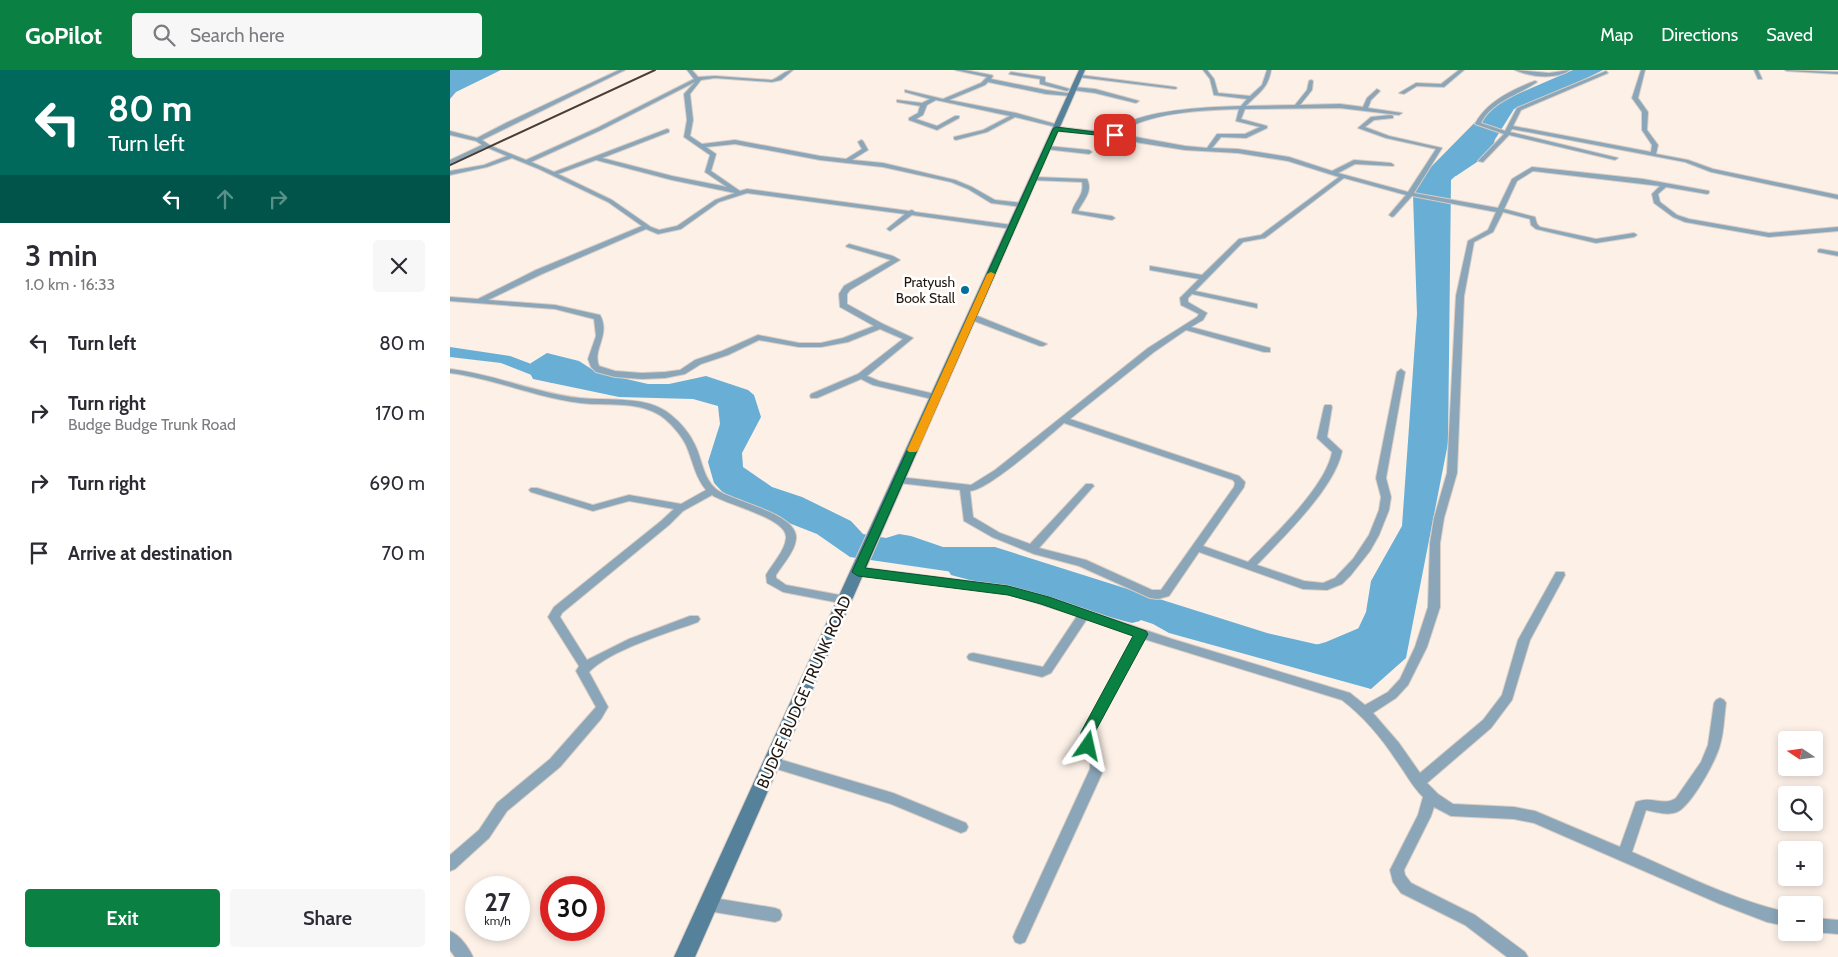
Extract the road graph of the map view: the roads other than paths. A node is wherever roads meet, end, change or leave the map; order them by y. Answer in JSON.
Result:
{"nodes":[{"id":1,"x":623,"y":70,"type":"edge"},
{"id":2,"x":689,"y":70,"type":"edge"},
{"id":3,"x":791,"y":70,"type":"edge"},
{"id":4,"x":957,"y":70,"type":"edge"},
{"id":5,"x":1205,"y":70,"type":"edge"},
{"id":6,"x":1269,"y":70,"type":"edge"},
{"id":7,"x":1462,"y":70,"type":"edge"},
{"id":8,"x":1516,"y":70,"type":"edge"},
{"id":9,"x":1568,"y":70,"type":"edge"},
{"id":10,"x":1643,"y":70,"type":"edge"},
{"id":11,"x":1756,"y":70,"type":"edge"},
{"id":12,"x":966,"y":71,"type":"edge"},
{"id":13,"x":1532,"y":71,"type":"edge"},
{"id":14,"x":1606,"y":72,"type":"dead end"},
{"id":15,"x":1789,"y":72,"type":"edge"},
{"id":16,"x":1011,"y":73,"type":"dead end"},
{"id":17,"x":1081,"y":73,"type":"edge"},
{"id":18,"x":742,"y":74,"type":"dead end"},
{"id":19,"x":1838,"y":74,"type":"edge"},
{"id":20,"x":735,"y":78,"type":"junction"},
{"id":21,"x":1760,"y":78,"type":"dead end"},
{"id":22,"x":698,"y":79,"type":"junction"},
{"id":23,"x":987,"y":80,"type":"junction"},
{"id":24,"x":1311,"y":81,"type":"dead end"},
{"id":25,"x":1535,"y":82,"type":"dead end"},
{"id":26,"x":1175,"y":88,"type":"dead end"},
{"id":27,"x":907,"y":91,"type":"dead end"},
{"id":28,"x":1073,"y":91,"type":"junction"},
{"id":29,"x":1377,"y":91,"type":"dead end"},
{"id":30,"x":1402,"y":93,"type":"dead end"},
{"id":31,"x":1250,"y":98,"type":"junction"},
{"id":32,"x":940,"y":100,"type":"junction"},
{"id":33,"x":899,"y":101,"type":"dead end"},
{"id":34,"x":1136,"y":101,"type":"dead end"},
{"id":35,"x":923,"y":106,"type":"junction"},
{"id":36,"x":1297,"y":106,"type":"junction"},
{"id":37,"x":1242,"y":107,"type":"junction"},
{"id":38,"x":1365,"y":108,"type":"junction"},
{"id":39,"x":1016,"y":115,"type":"junction"},
{"id":40,"x":957,"y":117,"type":"dead end"},
{"id":41,"x":1510,"y":127,"type":"junction"},
{"id":42,"x":1056,"y":128,"type":"junction"},
{"id":43,"x":667,"y":131,"type":"dead end"},
{"id":44,"x":1505,"y":133,"type":"junction"},
{"id":45,"x":450,"y":134,"type":"edge"},
{"id":46,"x":1115,"y":135,"type":"junction"},
{"id":47,"x":956,"y":138,"type":"dead end"},
{"id":48,"x":478,"y":140,"type":"junction"},
{"id":49,"x":861,"y":142,"type":"dead end"},
{"id":50,"x":486,"y":145,"type":"junction"},
{"id":51,"x":700,"y":146,"type":"junction"},
{"id":52,"x":1047,"y":148,"type":"junction"},
{"id":53,"x":1208,"y":150,"type":"junction"},
{"id":54,"x":1090,"y":152,"type":"dead end"},
{"id":55,"x":1653,"y":155,"type":"junction"},
{"id":56,"x":511,"y":157,"type":"junction"},
{"id":57,"x":596,"y":158,"type":"junction"},
{"id":58,"x":1615,"y":158,"type":"dead end"},
{"id":59,"x":848,"y":160,"type":"junction"},
{"id":60,"x":1481,"y":161,"type":"dead end"},
{"id":61,"x":450,"y":162,"type":"edge"},
{"id":62,"x":526,"y":162,"type":"junction"},
{"id":63,"x":1391,"y":165,"type":"dead end"},
{"id":64,"x":450,"y":173,"type":"edge"},
{"id":65,"x":552,"y":174,"type":"junction"},
{"id":66,"x":1333,"y":174,"type":"junction"},
{"id":67,"x":1343,"y":176,"type":"junction"},
{"id":68,"x":1033,"y":179,"type":"junction"},
{"id":69,"x":1664,"y":185,"type":"junction"},
{"id":70,"x":737,"y":192,"type":"junction"},
{"id":71,"x":1707,"y":192,"type":"dead end"},
{"id":72,"x":1413,"y":194,"type":"junction"},
{"id":73,"x":1838,"y":197,"type":"edge"},
{"id":74,"x":1022,"y":205,"type":"junction"},
{"id":75,"x":1501,"y":210,"type":"junction"},
{"id":76,"x":912,"y":212,"type":"junction"},
{"id":77,"x":1392,"y":215,"type":"dead end"},
{"id":78,"x":1112,"y":218,"type":"dead end"},
{"id":79,"x":647,"y":226,"type":"junction"},
{"id":80,"x":1012,"y":227,"type":"junction"},
{"id":81,"x":890,"y":229,"type":"dead end"},
{"id":82,"x":1838,"y":229,"type":"edge"},
{"id":83,"x":1634,"y":235,"type":"dead end"},
{"id":84,"x":849,"y":246,"type":"dead end"},
{"id":85,"x":1820,"y":251,"type":"dead end"},
{"id":86,"x":1838,"y":254,"type":"edge"},
{"id":87,"x":1152,"y":268,"type":"dead end"},
{"id":88,"x":1204,"y":278,"type":"junction"},
{"id":89,"x":1191,"y":292,"type":"junction"},
{"id":90,"x":450,"y":299,"type":"edge"},
{"id":91,"x":478,"y":302,"type":"junction"},
{"id":92,"x":1254,"y":306,"type":"dead end"},
{"id":93,"x":972,"y":317,"type":"junction"},
{"id":94,"x":880,"y":326,"type":"junction"},
{"id":95,"x":1186,"y":328,"type":"junction"},
{"id":96,"x":1043,"y":344,"type":"dead end"},
{"id":97,"x":1267,"y":350,"type":"dead end"},
{"id":98,"x":450,"y":371,"type":"edge"},
{"id":99,"x":1401,"y":372,"type":"dead end"},
{"id":100,"x":861,"y":376,"type":"junction"},
{"id":101,"x":814,"y":396,"type":"dead end"},
{"id":102,"x":936,"y":397,"type":"junction"},
{"id":103,"x":1328,"y":408,"type":"dead end"},
{"id":104,"x":1064,"y":420,"type":"junction"},
{"id":105,"x":899,"y":480,"type":"junction"},
{"id":106,"x":1089,"y":486,"type":"dead end"},
{"id":107,"x":965,"y":488,"type":"junction"},
{"id":108,"x":534,"y":490,"type":"dead end"},
{"id":109,"x":712,"y":491,"type":"junction"},
{"id":110,"x":683,"y":507,"type":"junction"},
{"id":111,"x":1197,"y":548,"type":"junction"},
{"id":112,"x":1032,"y":549,"type":"junction"},
{"id":113,"x":860,"y":566,"type":"junction"},
{"id":114,"x":1250,"y":566,"type":"junction"},
{"id":115,"x":1560,"y":575,"type":"dead end"},
{"id":116,"x":845,"y":600,"type":"junction"},
{"id":117,"x":1084,"y":614,"type":"junction"},
{"id":118,"x":694,"y":619,"type":"dead end"},
{"id":119,"x":1141,"y":634,"type":"junction"},
{"id":120,"x":973,"y":657,"type":"dead end"},
{"id":121,"x":585,"y":666,"type":"junction"},
{"id":122,"x":1720,"y":702,"type":"dead end"},
{"id":123,"x":1363,"y":713,"type":"junction"},
{"id":124,"x":772,"y":762,"type":"junction"},
{"id":125,"x":1419,"y":782,"type":"junction"},
{"id":126,"x":1430,"y":797,"type":"junction"},
{"id":127,"x":961,"y":827,"type":"dead end"},
{"id":128,"x":1624,"y":855,"type":"junction"},
{"id":129,"x":450,"y":864,"type":"edge"},
{"id":130,"x":708,"y":904,"type":"junction"},
{"id":131,"x":775,"y":915,"type":"dead end"},
{"id":132,"x":1778,"y":917,"type":"edge"},
{"id":133,"x":1823,"y":926,"type":"edge"},
{"id":134,"x":1838,"y":927,"type":"edge"},
{"id":135,"x":1020,"y":937,"type":"dead end"},
{"id":136,"x":450,"y":938,"type":"edge"},
{"id":137,"x":1517,"y":956,"type":"edge"},
{"id":138,"x":465,"y":957,"type":"edge"},
{"id":139,"x":684,"y":957,"type":"edge"}],
"edges":[{"from":1,"to":48,"type":"street"},
{"from":2,"to":22,"type":"street"},
{"from":3,"to":20,"type":"street"},
{"from":4,"to":12,"type":"street"},
{"from":5,"to":31,"type":"street"},
{"from":6,"to":31,"type":"street"},
{"from":7,"to":30,"type":"street"},
{"from":8,"to":13,"type":"street"},
{"from":9,"to":13,"type":"street"},
{"from":10,"to":55,"type":"street"},
{"from":11,"to":21,"type":"street"},
{"from":12,"to":23,"type":"street"},
{"from":14,"to":41,"type":"street"},
{"from":15,"to":19,"type":"street"},
{"from":16,"to":28,"type":"street"},
{"from":17,"to":26,"type":"street"},
{"from":17,"to":28,"type":"main road","name":"BUDGE BUDGE TRUNK ROAD"},
{"from":18,"to":20,"type":"street"},
{"from":20,"to":22,"type":"street"},
{"from":22,"to":51,"type":"street"},
{"from":22,"to":62,"type":"street"},
{"from":23,"to":28,"type":"street"},
{"from":23,"to":32,"type":"street"},
{"from":24,"to":36,"type":"street"},
{"from":25,"to":44,"type":"street"},
{"from":27,"to":32,"type":"street"},
{"from":28,"to":34,"type":"street"},
{"from":28,"to":42,"type":"main road","name":"BUDGE BUDGE TRUNK ROAD"},
{"from":29,"to":38,"type":"street"},
{"from":31,"to":37,"type":"street"},
{"from":32,"to":35,"type":"street"},
{"from":32,"to":39,"type":"street"},
{"from":33,"to":35,"type":"street"},
{"from":35,"to":40,"type":"street"},
{"from":36,"to":37,"type":"street"},
{"from":36,"to":38,"type":"street"},
{"from":37,"to":46,"type":"street"},
{"from":37,"to":53,"type":"street"},
{"from":38,"to":72,"type":"street"},
{"from":39,"to":42,"type":"street"},
{"from":39,"to":47,"type":"street"},
{"from":41,"to":44,"type":"street"},
{"from":41,"to":55,"type":"street"},
{"from":42,"to":46,"type":"street"},
{"from":42,"to":52,"type":"main road","name":"BUDGE BUDGE TRUNK ROAD"},
{"from":43,"to":57,"type":"street"},
{"from":44,"to":58,"type":"street"},
{"from":44,"to":60,"type":"street"},
{"from":45,"to":48,"type":"street"},
{"from":46,"to":53,"type":"street"},
{"from":48,"to":50,"type":"street"},
{"from":49,"to":59,"type":"street"},
{"from":50,"to":56,"type":"street"},
{"from":50,"to":61,"type":"street"},
{"from":51,"to":59,"type":"street"},
{"from":51,"to":70,"type":"street"},
{"from":52,"to":54,"type":"street"},
{"from":52,"to":68,"type":"main road","name":"BUDGE BUDGE TRUNK ROAD"},
{"from":53,"to":66,"type":"street"},
{"from":55,"to":73,"type":"street"},
{"from":56,"to":62,"type":"street"},
{"from":56,"to":64,"type":"street"},
{"from":57,"to":65,"type":"street"},
{"from":57,"to":70,"type":"street"},
{"from":59,"to":74,"type":"street"},
{"from":62,"to":65,"type":"street"},
{"from":63,"to":66,"type":"street"},
{"from":65,"to":79,"type":"street"},
{"from":66,"to":67,"type":"street"},
{"from":67,"to":72,"type":"street"},
{"from":67,"to":88,"type":"street"},
{"from":68,"to":74,"type":"main road","name":"BUDGE BUDGE TRUNK ROAD"},
{"from":68,"to":78,"type":"street"},
{"from":69,"to":71,"type":"street"},
{"from":69,"to":75,"type":"street"},
{"from":69,"to":82,"type":"street"},
{"from":70,"to":76,"type":"street"},
{"from":70,"to":79,"type":"street"},
{"from":72,"to":75,"type":"street"},
{"from":72,"to":77,"type":"street"},
{"from":74,"to":80,"type":"main road","name":"BUDGE BUDGE TRUNK ROAD"},
{"from":75,"to":83,"type":"street"},
{"from":75,"to":123,"type":"street"},
{"from":76,"to":80,"type":"street"},
{"from":76,"to":81,"type":"street"},
{"from":79,"to":91,"type":"street"},
{"from":80,"to":93,"type":"main road","name":"BUDGE BUDGE TRUNK ROAD"},
{"from":84,"to":94,"type":"street"},
{"from":85,"to":86,"type":"street"},
{"from":87,"to":88,"type":"street"},
{"from":88,"to":89,"type":"street"},
{"from":89,"to":92,"type":"street"},
{"from":89,"to":95,"type":"street"},
{"from":90,"to":91,"type":"street"},
{"from":91,"to":94,"type":"street"},
{"from":93,"to":96,"type":"street"},
{"from":93,"to":102,"type":"main road","name":"BUDGE BUDGE TRUNK ROAD"},
{"from":94,"to":100,"type":"street"},
{"from":95,"to":97,"type":"street"},
{"from":95,"to":104,"type":"street"},
{"from":98,"to":109,"type":"street"},
{"from":99,"to":114,"type":"street"},
{"from":100,"to":101,"type":"street"},
{"from":100,"to":102,"type":"street"},
{"from":102,"to":105,"type":"main road","name":"BUDGE BUDGE TRUNK ROAD"},
{"from":103,"to":114,"type":"street"},
{"from":104,"to":107,"type":"street"},
{"from":104,"to":111,"type":"street"},
{"from":105,"to":107,"type":"street"},
{"from":105,"to":113,"type":"main road","name":"BUDGE BUDGE TRUNK ROAD"},
{"from":106,"to":112,"type":"street"},
{"from":107,"to":112,"type":"street"},
{"from":108,"to":110,"type":"street"},
{"from":109,"to":110,"type":"street"},
{"from":109,"to":116,"type":"street"},
{"from":110,"to":121,"type":"street"},
{"from":111,"to":112,"type":"street"},
{"from":111,"to":114,"type":"street"},
{"from":113,"to":116,"type":"main road","name":"BUDGE BUDGE TRUNK ROAD"},
{"from":113,"to":117,"type":"street"},
{"from":115,"to":125,"type":"street"},
{"from":116,"to":124,"type":"main road","name":"BUDGE BUDGE TRUNK ROAD"},
{"from":117,"to":119,"type":"street"},
{"from":117,"to":120,"type":"street"},
{"from":118,"to":121,"type":"street"},
{"from":119,"to":123,"type":"street"},
{"from":119,"to":135,"type":"street"},
{"from":121,"to":129,"type":"street"},
{"from":122,"to":128,"type":"street"},
{"from":123,"to":125,"type":"street"},
{"from":124,"to":127,"type":"street"},
{"from":124,"to":130,"type":"main road","name":"BUDGE BUDGE TRUNK ROAD"},
{"from":125,"to":126,"type":"street"},
{"from":126,"to":128,"type":"street"},
{"from":126,"to":137,"type":"street"},
{"from":128,"to":132,"type":"street"},
{"from":130,"to":131,"type":"street"},
{"from":130,"to":139,"type":"main road","name":"BUDGE BUDGE TRUNK ROAD"},
{"from":133,"to":134,"type":"street"},
{"from":136,"to":138,"type":"street"}]}
